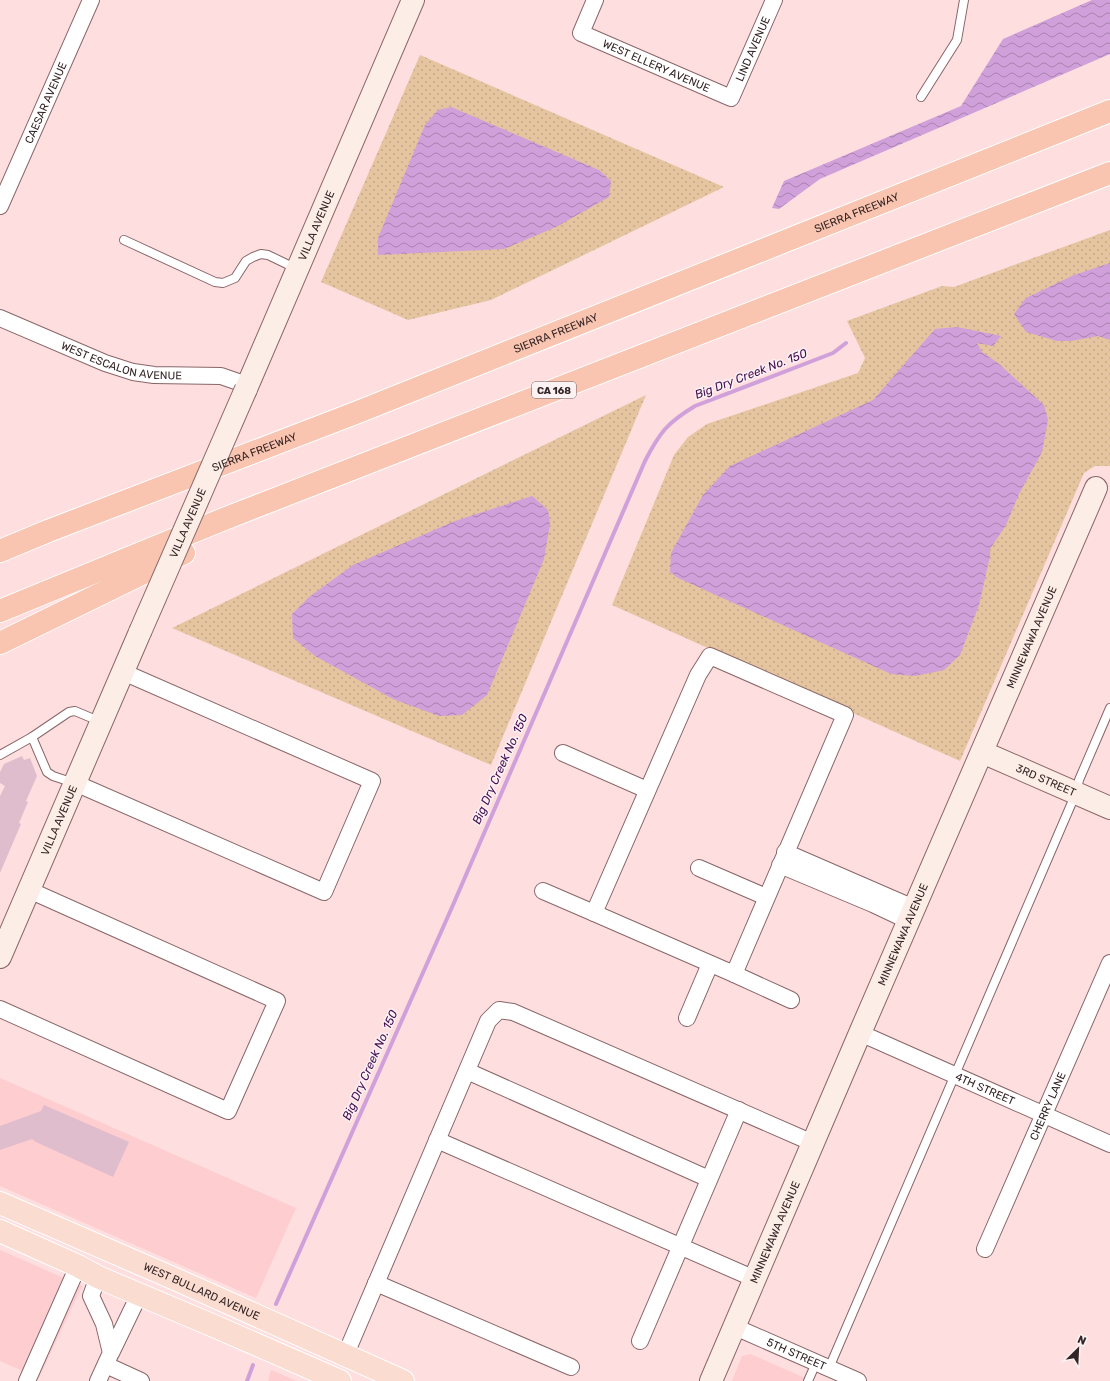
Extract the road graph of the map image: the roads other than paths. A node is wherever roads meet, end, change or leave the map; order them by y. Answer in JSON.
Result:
{"nodes":[{"id":1,"x":91,"y":0,"type":"edge"},
{"id":2,"x":413,"y":0,"type":"edge"},
{"id":3,"x":595,"y":0,"type":"edge"},
{"id":4,"x":774,"y":0,"type":"edge"},
{"id":5,"x":964,"y":0,"type":"edge"},
{"id":6,"x":921,"y":97,"type":"dead end"},
{"id":7,"x":731,"y":98,"type":"joint"},
{"id":8,"x":1110,"y":111,"type":"edge"},
{"id":9,"x":1110,"y":173,"type":"edge"},
{"id":10,"x":0,"y":206,"type":"edge"},
{"id":11,"x":124,"y":240,"type":"dead end"},
{"id":12,"x":298,"y":269,"type":"junction"},
{"id":13,"x":0,"y":318,"type":"edge"},
{"id":14,"x":247,"y":387,"type":"junction"},
{"id":15,"x":362,"y":466,"type":"junction"},
{"id":16,"x":1103,"y":487,"type":"edge"},
{"id":17,"x":48,"y":531,"type":"junction"},
{"id":18,"x":0,"y":544,"type":"edge"},
{"id":19,"x":0,"y":551,"type":"edge"},
{"id":20,"x":0,"y":611,"type":"edge"},
{"id":21,"x":0,"y":643,"type":"edge"},
{"id":22,"x":123,"y":672,"type":"junction"},
{"id":23,"x":1110,"y":708,"type":"edge"},
{"id":24,"x":102,"y":722,"type":"junction"},
{"id":25,"x":32,"y":737,"type":"junction"},
{"id":26,"x":982,"y":752,"type":"junction"},
{"id":27,"x":563,"y":753,"type":"dead end"},
{"id":28,"x":0,"y":755,"type":"edge"},
{"id":29,"x":75,"y":783,"type":"junction"},
{"id":30,"x":647,"y":790,"type":"junction"},
{"id":31,"x":1076,"y":793,"type":"junction"},
{"id":32,"x":1110,"y":808,"type":"edge"},
{"id":33,"x":782,"y":858,"type":"junction"},
{"id":34,"x":699,"y":868,"type":"dead end"},
{"id":35,"x":29,"y":890,"type":"junction"},
{"id":36,"x":542,"y":891,"type":"dead end"},
{"id":37,"x":766,"y":897,"type":"junction"},
{"id":38,"x":594,"y":913,"type":"junction"},
{"id":39,"x":912,"y":914,"type":"junction"},
{"id":40,"x":0,"y":957,"type":"edge"},
{"id":41,"x":1110,"y":963,"type":"edge"},
{"id":42,"x":710,"y":964,"type":"junction"},
{"id":43,"x":734,"y":974,"type":"junction"},
{"id":44,"x":791,"y":1000,"type":"dead end"},
{"id":45,"x":0,"y":1009,"type":"edge"},
{"id":46,"x":687,"y":1018,"type":"dead end"},
{"id":47,"x":860,"y":1033,"type":"junction"},
{"id":48,"x":467,"y":1071,"type":"junction"},
{"id":49,"x":954,"y":1075,"type":"junction"},
{"id":50,"x":739,"y":1110,"type":"junction"},
{"id":51,"x":1044,"y":1115,"type":"junction"},
{"id":52,"x":438,"y":1140,"type":"junction"},
{"id":53,"x":813,"y":1143,"type":"junction"},
{"id":54,"x":1110,"y":1144,"type":"edge"},
{"id":55,"x":709,"y":1179,"type":"junction"},
{"id":56,"x":0,"y":1203,"type":"edge"},
{"id":57,"x":0,"y":1231,"type":"edge"},
{"id":58,"x":680,"y":1246,"type":"junction"},
{"id":59,"x":985,"y":1250,"type":"dead end"},
{"id":60,"x":78,"y":1266,"type":"junction"},
{"id":61,"x":98,"y":1277,"type":"junction"},
{"id":62,"x":755,"y":1279,"type":"junction"},
{"id":63,"x":376,"y":1283,"type":"junction"},
{"id":64,"x":139,"y":1295,"type":"junction"},
{"id":65,"x":214,"y":1326,"type":"junction"},
{"id":66,"x":735,"y":1327,"type":"junction"},
{"id":67,"x":640,"y":1341,"type":"dead end"},
{"id":68,"x":345,"y":1356,"type":"junction"},
{"id":69,"x":108,"y":1359,"type":"junction"},
{"id":70,"x":823,"y":1365,"type":"junction"},
{"id":71,"x":571,"y":1368,"type":"dead end"},
{"id":72,"x":27,"y":1381,"type":"edge"},
{"id":73,"x":98,"y":1381,"type":"edge"},
{"id":74,"x":141,"y":1381,"type":"edge"},
{"id":75,"x":340,"y":1381,"type":"edge"},
{"id":76,"x":403,"y":1381,"type":"edge"},
{"id":77,"x":712,"y":1381,"type":"edge"},
{"id":78,"x":808,"y":1381,"type":"edge"},
{"id":79,"x":858,"y":1381,"type":"edge"}],
"edges":[{"from":1,"to":10,"type":"street","name":"CAESAR AVENUE"},
{"from":2,"to":12,"type":"street","name":"VILLA AVENUE"},
{"from":3,"to":7,"type":"street","name":"WEST ELLERY AVENUE"},
{"from":4,"to":7,"type":"street","name":"LIND AVENUE"},
{"from":5,"to":6,"type":"lane"},
{"from":8,"to":17,"type":"highway","name":"SIERRA FREEWAY"},
{"from":9,"to":15,"type":"highway","number":"CA 168"},
{"from":11,"to":12,"type":"lane"},
{"from":12,"to":14,"type":"street","name":"VILLA AVENUE"},
{"from":13,"to":14,"type":"street","name":"WEST ESCALON AVENUE"},
{"from":14,"to":22,"type":"street","name":"VILLA AVENUE","bridge":true},
{"from":15,"to":20,"type":"highway","number":"CA 168"},
{"from":15,"to":21,"type":"highway"},
{"from":16,"to":26,"type":"street","name":"MINNEWAWA AVENUE"},
{"from":17,"to":18,"type":"highway"},
{"from":17,"to":19,"type":"highway","name":"SIERRA FREEWAY"},
{"from":22,"to":24,"type":"street","name":"VILLA AVENUE"},
{"from":22,"to":29,"type":"street"},
{"from":23,"to":31,"type":"lane"},
{"from":24,"to":25,"type":"lane"},
{"from":24,"to":29,"type":"street","name":"VILLA AVENUE"},
{"from":25,"to":28,"type":"lane"},
{"from":25,"to":29,"type":"lane"},
{"from":26,"to":31,"type":"street","name":"3RD STREET"},
{"from":26,"to":39,"type":"street","name":"MINNEWAWA AVENUE"},
{"from":27,"to":30,"type":"street"},
{"from":29,"to":35,"type":"street","name":"VILLA AVENUE"},
{"from":30,"to":33,"type":"street"},
{"from":30,"to":38,"type":"street"},
{"from":31,"to":32,"type":"street","name":"3RD STREET"},
{"from":31,"to":49,"type":"lane"},
{"from":33,"to":37,"type":"street"},
{"from":33,"to":39,"type":"street"},
{"from":34,"to":37,"type":"street"},
{"from":35,"to":40,"type":"street","name":"VILLA AVENUE"},
{"from":35,"to":45,"type":"street"},
{"from":36,"to":38,"type":"street"},
{"from":37,"to":43,"type":"street"},
{"from":38,"to":42,"type":"street"},
{"from":39,"to":47,"type":"street","name":"MINNEWAWA AVENUE"},
{"from":41,"to":51,"type":"street","name":"CHERRY LANE"},
{"from":42,"to":43,"type":"street"},
{"from":42,"to":46,"type":"street"},
{"from":43,"to":44,"type":"street"},
{"from":47,"to":49,"type":"street","name":"4TH STREET"},
{"from":47,"to":53,"type":"street","name":"MINNEWAWA AVENUE"},
{"from":48,"to":50,"type":"street"},
{"from":48,"to":52,"type":"street"},
{"from":48,"to":55,"type":"street"},
{"from":49,"to":51,"type":"street","name":"4TH STREET"},
{"from":49,"to":70,"type":"lane"},
{"from":50,"to":53,"type":"street"},
{"from":50,"to":55,"type":"street"},
{"from":51,"to":54,"type":"street","name":"4TH STREET"},
{"from":51,"to":59,"type":"street","name":"CHERRY LANE"},
{"from":52,"to":58,"type":"street"},
{"from":52,"to":63,"type":"street"},
{"from":53,"to":62,"type":"street","name":"MINNEWAWA AVENUE"},
{"from":55,"to":58,"type":"street"},
{"from":56,"to":68,"type":"main road","name":"WEST BULLARD AVENUE"},
{"from":57,"to":60,"type":"main road"},
{"from":58,"to":62,"type":"street"},
{"from":58,"to":67,"type":"street"},
{"from":60,"to":61,"type":"main road"},
{"from":60,"to":72,"type":"street"},
{"from":61,"to":64,"type":"main road"},
{"from":61,"to":69,"type":"street"},
{"from":62,"to":66,"type":"street","name":"MINNEWAWA AVENUE"},
{"from":63,"to":68,"type":"street"},
{"from":63,"to":71,"type":"street"},
{"from":64,"to":65,"type":"main road"},
{"from":64,"to":69,"type":"street"},
{"from":65,"to":68,"type":"main road"},
{"from":65,"to":75,"type":"main road"},
{"from":66,"to":70,"type":"street","name":"5TH STREET"},
{"from":66,"to":77,"type":"street","name":"MINNEWAWA AVENUE"},
{"from":68,"to":76,"type":"main road","name":"WEST BULLARD AVENUE"},
{"from":69,"to":73,"type":"street"},
{"from":69,"to":74,"type":"street"},
{"from":70,"to":78,"type":"lane"},
{"from":70,"to":79,"type":"street","name":"5TH STREET"}]}
